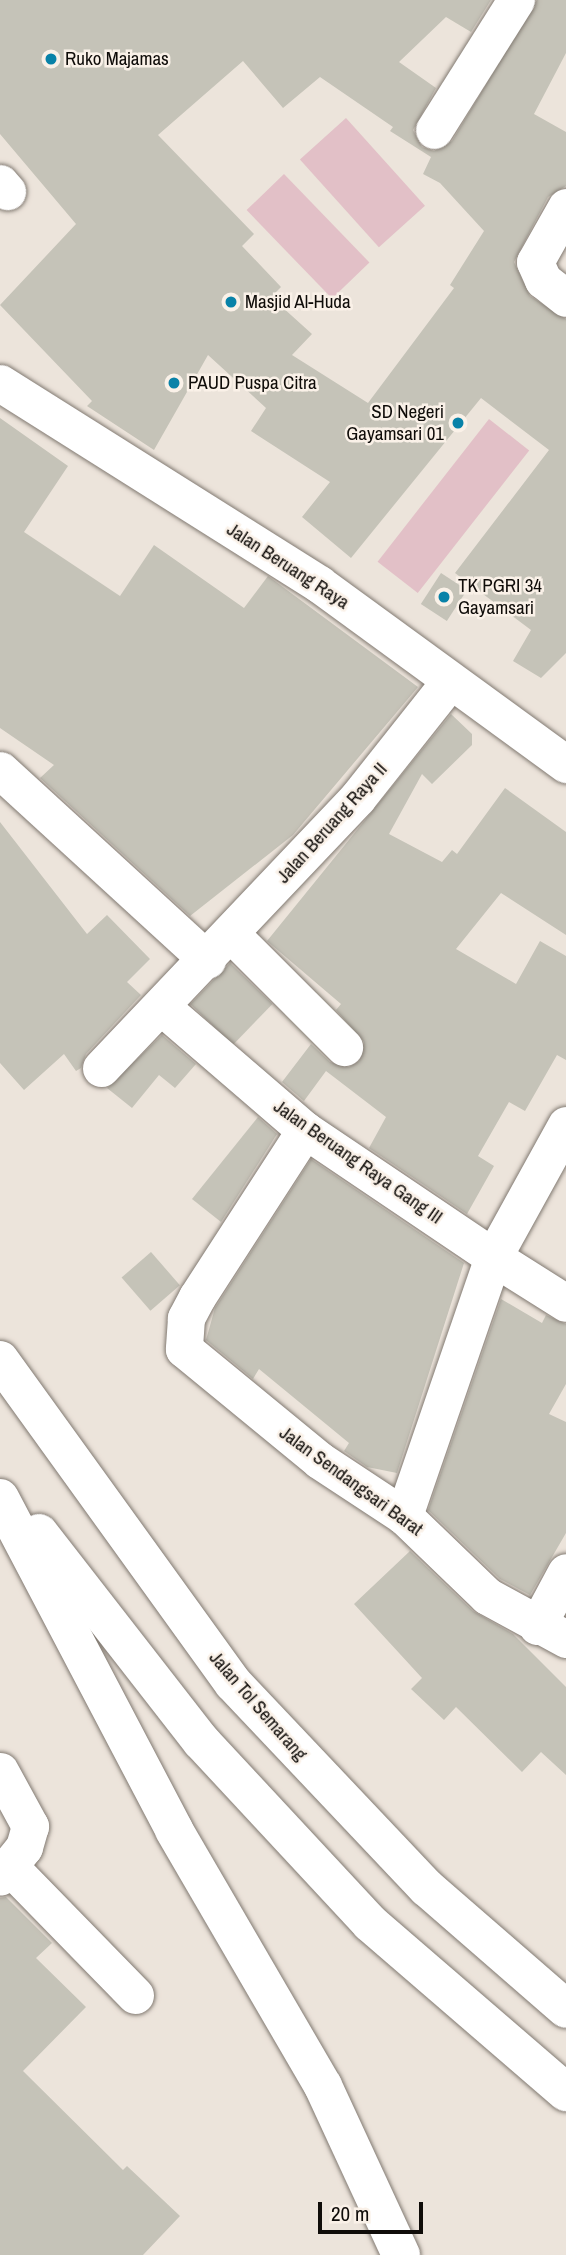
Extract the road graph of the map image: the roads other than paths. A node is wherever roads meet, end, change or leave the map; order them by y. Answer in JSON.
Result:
{"nodes":[{"id":1,"x":516,"y":0,"type":"edge"},
{"id":2,"x":434,"y":130,"type":"dead end"},
{"id":3,"x":566,"y":207,"type":"edge"},
{"id":4,"x":566,"y":298,"type":"edge"},
{"id":5,"x":0,"y":383,"type":"edge"},
{"id":6,"x":450,"y":681,"type":"junction"},
{"id":7,"x":566,"y":764,"type":"edge"},
{"id":8,"x":0,"y":769,"type":"edge"},
{"id":9,"x":219,"y":947,"type":"junction"},
{"id":10,"x":163,"y":1008,"type":"junction"},
{"id":11,"x":344,"y":1047,"type":"dead end"},
{"id":12,"x":101,"y":1068,"type":"dead end"},
{"id":13,"x":566,"y":1125,"type":"edge"},
{"id":14,"x":305,"y":1130,"type":"junction"},
{"id":15,"x":493,"y":1257,"type":"junction"},
{"id":16,"x":566,"y":1303,"type":"edge"},
{"id":17,"x":0,"y":1360,"type":"edge"},
{"id":18,"x":0,"y":1483,"type":"edge"},
{"id":19,"x":0,"y":1498,"type":"edge"},
{"id":20,"x":404,"y":1516,"type":"junction"},
{"id":21,"x":566,"y":1572,"type":"edge"},
{"id":22,"x":551,"y":1632,"type":"edge"},
{"id":23,"x":0,"y":1771,"type":"edge"},
{"id":24,"x":5,"y":1872,"type":"edge"},
{"id":25,"x":135,"y":1995,"type":"dead end"},
{"id":26,"x":566,"y":2009,"type":"edge"},
{"id":27,"x":566,"y":2092,"type":"edge"},
{"id":28,"x":401,"y":2255,"type":"edge"}],
"edges":[{"from":1,"to":2,"type":"street"},
{"from":3,"to":4,"type":"street"},
{"from":5,"to":6,"type":"street","name":"Jalan Beruang Raya"},
{"from":6,"to":7,"type":"street","name":"Jalan Beruang Raya"},
{"from":6,"to":9,"type":"street","name":"Jalan Beruang Raya II"},
{"from":8,"to":9,"type":"street"},
{"from":9,"to":10,"type":"street","name":"Jalan Beruang Raya II"},
{"from":9,"to":11,"type":"street"},
{"from":10,"to":12,"type":"street","name":"Jalan Beruang Raya II"},
{"from":10,"to":14,"type":"street","name":"Jalan Beruang Raya Gang III"},
{"from":13,"to":15,"type":"street"},
{"from":14,"to":15,"type":"street","name":"Jalan Beruang Raya Gang III"},
{"from":14,"to":20,"type":"street","name":"Jalan Sendangsari Barat"},
{"from":15,"to":16,"type":"street","name":"Jalan Beruang Raya Gang III"},
{"from":15,"to":20,"type":"street"},
{"from":17,"to":26,"type":"highway","name":"Jalan Tol Semarang"},
{"from":18,"to":27,"type":"highway"},
{"from":19,"to":28,"type":"highway"},
{"from":20,"to":22,"type":"street","name":"Jalan Sendangsari Barat"},
{"from":21,"to":22,"type":"street"},
{"from":23,"to":24,"type":"street"},
{"from":24,"to":25,"type":"street"}]}
